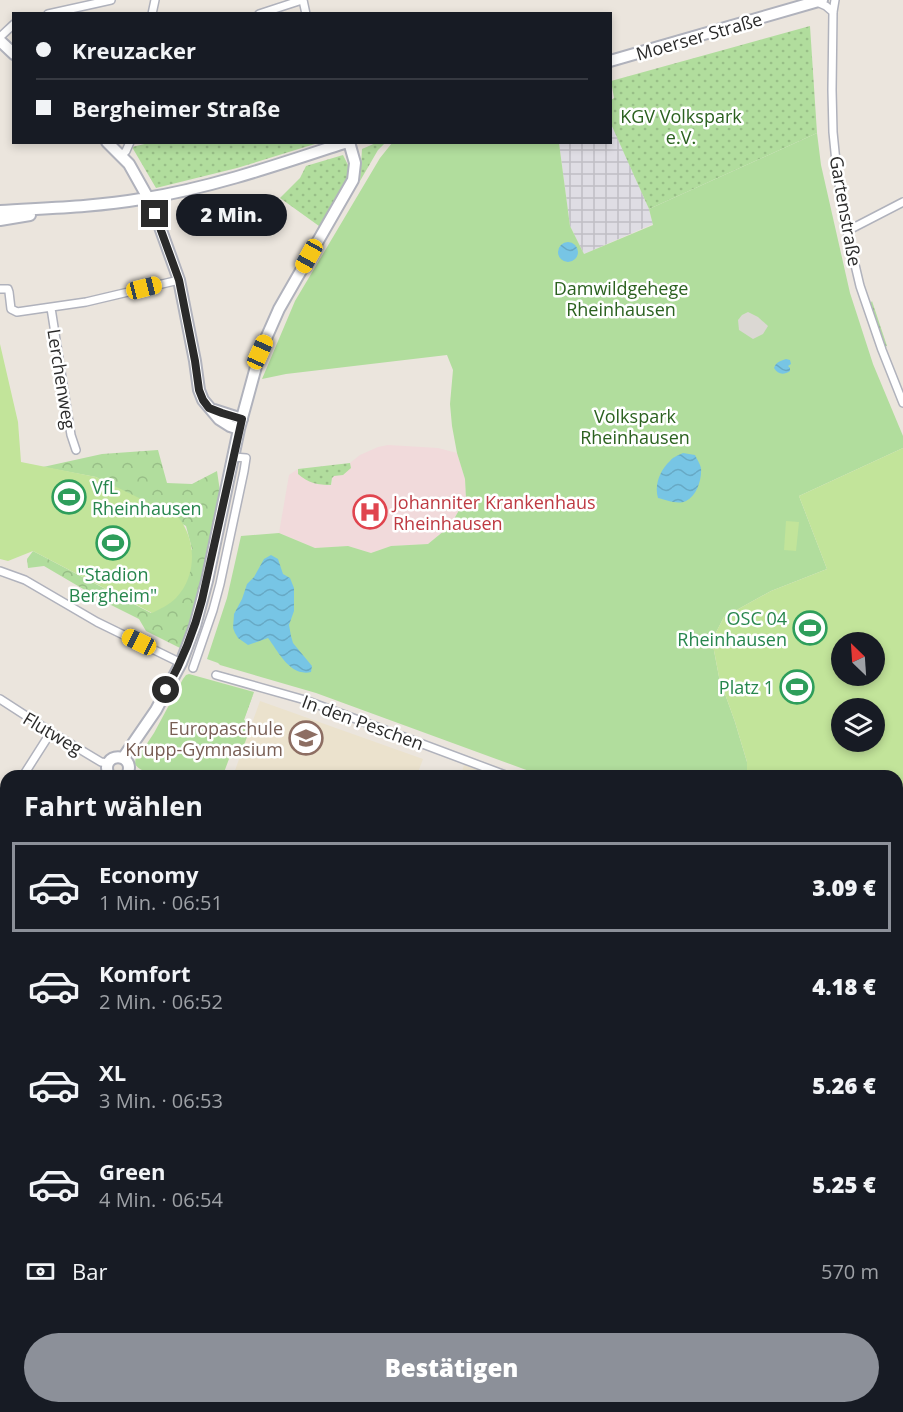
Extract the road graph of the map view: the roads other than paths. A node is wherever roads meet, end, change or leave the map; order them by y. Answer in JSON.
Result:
{"nodes":[{"id":1,"x":111,"y":0,"type":"edge"},
{"id":2,"x":303,"y":0,"type":"edge"},
{"id":3,"x":836,"y":0,"type":"edge"},
{"id":4,"x":819,"y":1,"type":"edge"},
{"id":5,"x":84,"y":3,"type":"edge"},
{"id":6,"x":55,"y":12,"type":"edge"},
{"id":7,"x":265,"y":12,"type":"edge"},
{"id":8,"x":833,"y":12,"type":"junction"},
{"id":9,"x":12,"y":26,"type":"edge"},
{"id":10,"x":0,"y":39,"type":"edge"},
{"id":11,"x":12,"y":52,"type":"edge"},
{"id":12,"x":612,"y":60,"type":"edge"},
{"id":13,"x":109,"y":144,"type":"edge"},
{"id":14,"x":130,"y":144,"type":"edge"},
{"id":15,"x":342,"y":144,"type":"edge"},
{"id":16,"x":349,"y":144,"type":"edge"},
{"id":17,"x":121,"y":156,"type":"junction"},
{"id":18,"x":149,"y":198,"type":"junction"},
{"id":19,"x":903,"y":202,"type":"edge"},
{"id":20,"x":84,"y":206,"type":"junction"},
{"id":21,"x":0,"y":211,"type":"edge"},
{"id":22,"x":0,"y":220,"type":"edge"},
{"id":23,"x":847,"y":231,"type":"junction"},
{"id":24,"x":179,"y":280,"type":"junction"},
{"id":25,"x":0,"y":289,"type":"edge"},
{"id":26,"x":51,"y":308,"type":"junction"},
{"id":27,"x":903,"y":403,"type":"edge"},
{"id":28,"x":240,"y":424,"type":"junction"},
{"id":29,"x":76,"y":450,"type":"dead end"},
{"id":30,"x":234,"y":457,"type":"junction"},
{"id":31,"x":231,"y":468,"type":"junction"},
{"id":32,"x":244,"y":471,"type":"junction"},
{"id":33,"x":0,"y":571,"type":"edge"},
{"id":34,"x":181,"y":663,"type":"junction"},
{"id":35,"x":193,"y":668,"type":"dead end"},
{"id":36,"x":216,"y":675,"type":"dead end"},
{"id":37,"x":0,"y":699,"type":"edge"},
{"id":38,"x":51,"y":732,"type":"junction"},
{"id":39,"x":123,"y":758,"type":"junction"},
{"id":40,"x":108,"y":763,"type":"junction"},
{"id":41,"x":27,"y":770,"type":"edge"},
{"id":42,"x":106,"y":770,"type":"edge"},
{"id":43,"x":130,"y":770,"type":"edge"},
{"id":44,"x":492,"y":770,"type":"edge"}],
"edges":[{"from":1,"to":5,"type":"street"},
{"from":2,"to":7,"type":"street"},
{"from":3,"to":8,"type":"street","name":"Gartenstraße"},
{"from":4,"to":8,"type":"street"},
{"from":4,"to":12,"type":"street","name":"Moerser Straße"},
{"from":5,"to":6,"type":"street"},
{"from":8,"to":23,"type":"street","name":"Gartenstraße"},
{"from":9,"to":10,"type":"street"},
{"from":10,"to":11,"type":"street"},
{"from":13,"to":17,"type":"street"},
{"from":14,"to":17,"type":"street"},
{"from":15,"to":18,"type":"street"},
{"from":16,"to":28,"type":"street"},
{"from":17,"to":18,"type":"street"},
{"from":18,"to":20,"type":"street"},
{"from":18,"to":24,"type":"street"},
{"from":19,"to":23,"type":"street"},
{"from":20,"to":21,"type":"street"},
{"from":20,"to":22,"type":"street"},
{"from":23,"to":27,"type":"street","name":"Gartenstraße"},
{"from":24,"to":26,"type":"street"},
{"from":24,"to":28,"type":"street"},
{"from":25,"to":26,"type":"street"},
{"from":26,"to":29,"type":"street","name":"Lerchenweg"},
{"from":28,"to":30,"type":"street"},
{"from":30,"to":31,"type":"street"},
{"from":30,"to":32,"type":"street"},
{"from":31,"to":32,"type":"street"},
{"from":31,"to":34,"type":"street"},
{"from":32,"to":35,"type":"street"},
{"from":33,"to":34,"type":"street"},
{"from":34,"to":39,"type":"street"},
{"from":36,"to":44,"type":"street","name":"In den Peschen"},
{"from":37,"to":38,"type":"street","name":"Flutweg"},
{"from":38,"to":40,"type":"street","name":"Flutweg"},
{"from":38,"to":41,"type":"street"},
{"from":39,"to":40,"type":"street"},
{"from":39,"to":43,"type":"street"},
{"from":40,"to":42,"type":"street"}]}
